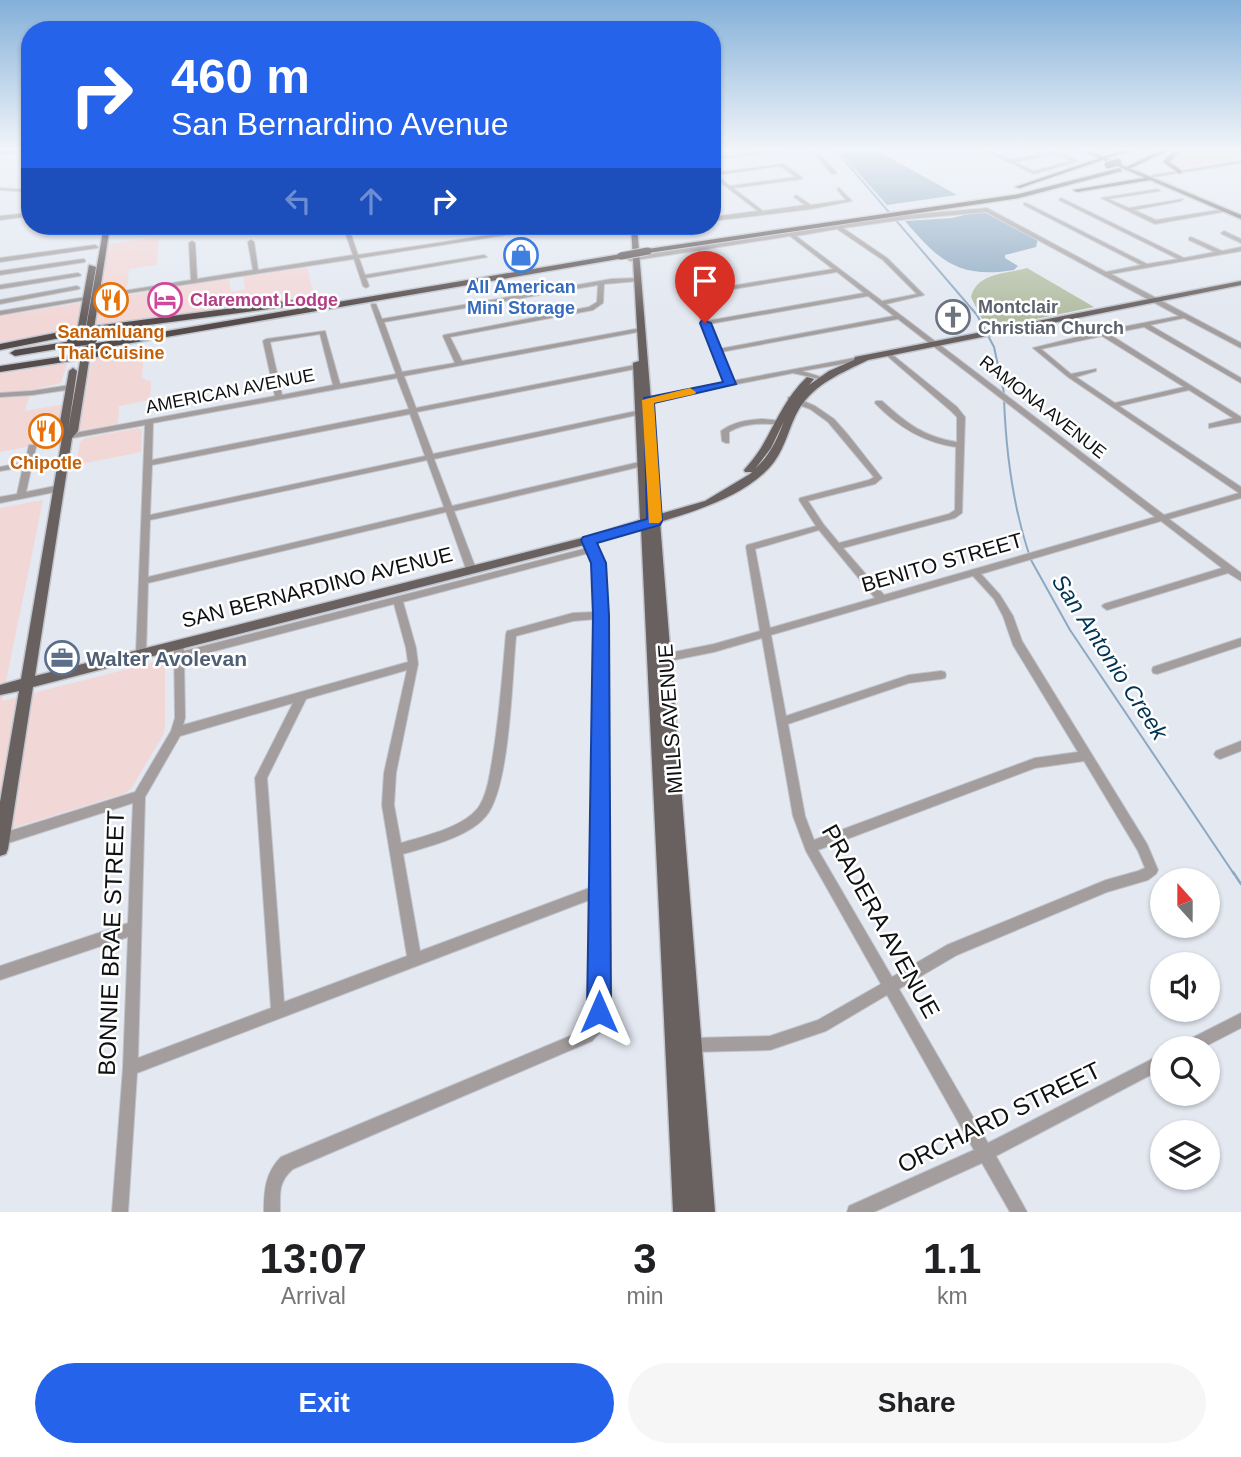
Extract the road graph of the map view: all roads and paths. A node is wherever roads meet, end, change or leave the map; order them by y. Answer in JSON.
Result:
{"nodes":[{"id":1,"x":752,"y":205,"type":"edge"},
{"id":2,"x":808,"y":205,"type":"edge"},
{"id":3,"x":827,"y":205,"type":"edge"},
{"id":4,"x":937,"y":205,"type":"edge"},
{"id":5,"x":959,"y":205,"type":"edge"},
{"id":6,"x":980,"y":205,"type":"edge"},
{"id":7,"x":1027,"y":205,"type":"edge"},
{"id":8,"x":1070,"y":205,"type":"edge"},
{"id":9,"x":1117,"y":205,"type":"edge"},
{"id":10,"x":1157,"y":205,"type":"edge"},
{"id":11,"x":1209,"y":205,"type":"edge"},
{"id":12,"x":811,"y":207,"type":"junction"},
{"id":13,"x":926,"y":209,"type":"junction"},
{"id":14,"x":1128,"y":210,"type":"junction"},
{"id":15,"x":1224,"y":211,"type":"junction"},
{"id":16,"x":21,"y":212,"type":"edge"},
{"id":17,"x":763,"y":213,"type":"junction"},
{"id":18,"x":893,"y":214,"type":"junction"},
{"id":19,"x":1241,"y":217,"type":"edge"},
{"id":20,"x":0,"y":218,"type":"edge"},
{"id":21,"x":721,"y":218,"type":"edge"},
{"id":22,"x":839,"y":228,"type":"junction"},
{"id":23,"x":1224,"y":233,"type":"dead end"},
{"id":24,"x":97,"y":235,"type":"edge"},
{"id":25,"x":105,"y":235,"type":"edge"},
{"id":26,"x":348,"y":235,"type":"edge"},
{"id":27,"x":500,"y":235,"type":"edge"},
{"id":28,"x":628,"y":235,"type":"edge"},
{"id":29,"x":632,"y":235,"type":"edge"},
{"id":30,"x":792,"y":235,"type":"junction"},
{"id":31,"x":1191,"y":239,"type":"dead end"},
{"id":32,"x":1241,"y":241,"type":"edge"},
{"id":33,"x":251,"y":242,"type":"dead end"},
{"id":34,"x":192,"y":243,"type":"dead end"},
{"id":35,"x":440,"y":244,"type":"junction"},
{"id":36,"x":95,"y":247,"type":"junction"},
{"id":37,"x":1241,"y":249,"type":"edge"},
{"id":38,"x":1220,"y":253,"type":"junction"},
{"id":39,"x":356,"y":256,"type":"junction"},
{"id":40,"x":627,"y":256,"type":"junction"},
{"id":41,"x":484,"y":257,"type":"dead end"},
{"id":42,"x":1183,"y":259,"type":"junction"},
{"id":43,"x":0,"y":260,"type":"edge"},
{"id":44,"x":83,"y":261,"type":"dead end"},
{"id":45,"x":450,"y":262,"type":"junction"},
{"id":46,"x":1146,"y":266,"type":"junction"},
{"id":47,"x":838,"y":270,"type":"junction"},
{"id":48,"x":256,"y":272,"type":"junction"},
{"id":49,"x":0,"y":273,"type":"edge"},
{"id":50,"x":1107,"y":273,"type":"junction"},
{"id":51,"x":78,"y":275,"type":"dead end"},
{"id":52,"x":363,"y":276,"type":"junction"},
{"id":53,"x":634,"y":280,"type":"junction"},
{"id":54,"x":194,"y":281,"type":"junction"},
{"id":55,"x":601,"y":283,"type":"junction"},
{"id":56,"x":1241,"y":283,"type":"edge"},
{"id":57,"x":689,"y":284,"type":"dead end"},
{"id":58,"x":366,"y":286,"type":"dead end"},
{"id":59,"x":0,"y":287,"type":"edge"},
{"id":60,"x":77,"y":288,"type":"dead end"},
{"id":61,"x":694,"y":294,"type":"junction"},
{"id":62,"x":870,"y":294,"type":"junction"},
{"id":63,"x":91,"y":297,"type":"junction"},
{"id":64,"x":1155,"y":299,"type":"junction"},
{"id":65,"x":0,"y":302,"type":"edge"},
{"id":66,"x":304,"y":302,"type":"junction"},
{"id":67,"x":345,"y":303,"type":"junction"},
{"id":68,"x":882,"y":303,"type":"junction"},
{"id":69,"x":374,"y":305,"type":"dead end"},
{"id":70,"x":0,"y":313,"type":"edge"},
{"id":71,"x":1186,"y":316,"type":"junction"},
{"id":72,"x":901,"y":317,"type":"junction"},
{"id":73,"x":380,"y":321,"type":"junction"},
{"id":74,"x":705,"y":323,"type":"junction"},
{"id":75,"x":1145,"y":325,"type":"junction"},
{"id":76,"x":638,"y":330,"type":"junction"},
{"id":77,"x":1102,"y":333,"type":"junction"},
{"id":78,"x":89,"y":337,"type":"junction"},
{"id":79,"x":935,"y":344,"type":"junction"},
{"id":80,"x":0,"y":346,"type":"edge"},
{"id":81,"x":1241,"y":346,"type":"edge"},
{"id":82,"x":76,"y":350,"type":"junction"},
{"id":83,"x":717,"y":351,"type":"junction"},
{"id":84,"x":887,"y":353,"type":"junction"},
{"id":85,"x":0,"y":355,"type":"edge"},
{"id":86,"x":865,"y":358,"type":"junction"},
{"id":87,"x":0,"y":362,"type":"edge"},
{"id":88,"x":459,"y":363,"type":"junction"},
{"id":89,"x":641,"y":365,"type":"junction"},
{"id":90,"x":0,"y":369,"type":"edge"},
{"id":91,"x":1094,"y":370,"type":"dead end"},
{"id":92,"x":793,"y":371,"type":"junction"},
{"id":93,"x":399,"y":375,"type":"junction"},
{"id":94,"x":1070,"y":376,"type":"junction"},
{"id":95,"x":818,"y":377,"type":"junction"},
{"id":96,"x":1241,"y":381,"type":"edge"},
{"id":97,"x":730,"y":384,"type":"junction"},
{"id":98,"x":70,"y":387,"type":"junction"},
{"id":99,"x":337,"y":387,"type":"junction"},
{"id":100,"x":1189,"y":388,"type":"junction"},
{"id":101,"x":0,"y":395,"type":"edge"},
{"id":102,"x":279,"y":398,"type":"junction"},
{"id":103,"x":795,"y":400,"type":"junction"},
{"id":104,"x":879,"y":403,"type":"dead end"},
{"id":105,"x":1114,"y":405,"type":"junction"},
{"id":106,"x":644,"y":406,"type":"junction"},
{"id":107,"x":412,"y":410,"type":"junction"},
{"id":108,"x":1240,"y":420,"type":"edge"},
{"id":109,"x":149,"y":422,"type":"junction"},
{"id":110,"x":784,"y":423,"type":"junction"},
{"id":111,"x":1212,"y":426,"type":"dead end"},
{"id":112,"x":67,"y":437,"type":"junction"},
{"id":113,"x":726,"y":441,"type":"dead end"},
{"id":114,"x":960,"y":445,"type":"junction"},
{"id":115,"x":32,"y":447,"type":"dead end"},
{"id":116,"x":429,"y":457,"type":"junction"},
{"id":117,"x":149,"y":463,"type":"junction"},
{"id":118,"x":647,"y":463,"type":"junction"},
{"id":119,"x":27,"y":464,"type":"junction"},
{"id":120,"x":0,"y":469,"type":"edge"},
{"id":121,"x":60,"y":490,"type":"junction"},
{"id":122,"x":1241,"y":493,"type":"edge"},
{"id":123,"x":21,"y":496,"type":"junction"},
{"id":124,"x":0,"y":503,"type":"edge"},
{"id":125,"x":449,"y":509,"type":"junction"},
{"id":126,"x":147,"y":518,"type":"junction"},
{"id":127,"x":1163,"y":519,"type":"junction"},
{"id":128,"x":649,"y":523,"type":"junction"},
{"id":129,"x":821,"y":527,"type":"junction"},
{"id":130,"x":591,"y":545,"type":"junction"},
{"id":131,"x":838,"y":546,"type":"junction"},
{"id":132,"x":471,"y":569,"type":"junction"},
{"id":133,"x":1228,"y":569,"type":"junction"},
{"id":134,"x":974,"y":572,"type":"junction"},
{"id":135,"x":1241,"y":578,"type":"edge"},
{"id":136,"x":144,"y":581,"type":"junction"},
{"id":137,"x":397,"y":599,"type":"junction"},
{"id":138,"x":882,"y":599,"type":"junction"},
{"id":139,"x":1107,"y":606,"type":"dead end"},
{"id":140,"x":601,"y":615,"type":"junction"},
{"id":141,"x":765,"y":632,"type":"junction"},
{"id":142,"x":1241,"y":642,"type":"edge"},
{"id":143,"x":179,"y":650,"type":"junction"},
{"id":144,"x":141,"y":654,"type":"junction"},
{"id":145,"x":659,"y":659,"type":"junction"},
{"id":146,"x":413,"y":664,"type":"junction"},
{"id":147,"x":1157,"y":670,"type":"dead end"},
{"id":148,"x":941,"y":675,"type":"dead end"},
{"id":149,"x":29,"y":682,"type":"junction"},
{"id":150,"x":0,"y":690,"type":"edge"},
{"id":151,"x":302,"y":696,"type":"junction"},
{"id":152,"x":781,"y":722,"type":"junction"},
{"id":153,"x":176,"y":732,"type":"junction"},
{"id":154,"x":1241,"y":746,"type":"edge"},
{"id":155,"x":1220,"y":754,"type":"dead end"},
{"id":156,"x":1087,"y":755,"type":"junction"},
{"id":157,"x":139,"y":796,"type":"junction"},
{"id":158,"x":1,"y":844,"type":"edge"},
{"id":159,"x":810,"y":847,"type":"junction"},
{"id":160,"x":394,"y":851,"type":"junction"},
{"id":161,"x":600,"y":890,"type":"junction"},
{"id":162,"x":134,"y":928,"type":"junction"},
{"id":163,"x":415,"y":961,"type":"junction"},
{"id":164,"x":0,"y":973,"type":"edge"},
{"id":165,"x":890,"y":987,"type":"junction"},
{"id":166,"x":278,"y":1012,"type":"junction"},
{"id":167,"x":1241,"y":1020,"type":"edge"},
{"id":168,"x":1210,"y":1036,"type":"edge"},
{"id":169,"x":684,"y":1045,"type":"junction"},
{"id":170,"x":1150,"y":1067,"type":"edge"},
{"id":171,"x":130,"y":1068,"type":"junction"},
{"id":172,"x":985,"y":1153,"type":"junction"},
{"id":173,"x":120,"y":1212,"type":"edge"},
{"id":174,"x":272,"y":1212,"type":"edge"},
{"id":175,"x":684,"y":1212,"type":"edge"},
{"id":176,"x":704,"y":1212,"type":"edge"},
{"id":177,"x":855,"y":1212,"type":"edge"},
{"id":178,"x":1019,"y":1212,"type":"edge"}],
"edges":[{"from":1,"to":17,"type":"street"},
{"from":2,"to":12,"type":"street"},
{"from":3,"to":12,"type":"street"},
{"from":4,"to":18,"type":"highway"},
{"from":5,"to":13,"type":"highway"},
{"from":6,"to":13,"type":"highway"},
{"from":7,"to":46,"type":"street"},
{"from":8,"to":42,"type":"street"},
{"from":9,"to":14,"type":"street"},
{"from":10,"to":14,"type":"street"},
{"from":11,"to":15,"type":"main road"},
{"from":12,"to":17,"type":"street"},
{"from":13,"to":18,"type":"highway"},
{"from":14,"to":15,"type":"street"},
{"from":15,"to":19,"type":"main road"},
{"from":16,"to":20,"type":"street"},
{"from":17,"to":21,"type":"street"},
{"from":18,"to":22,"type":"street"},
{"from":18,"to":40,"type":"highway","bridge":true},
{"from":18,"to":50,"type":"street"},
{"from":22,"to":30,"type":"street"},
{"from":22,"to":68,"type":"street"},
{"from":23,"to":32,"type":"street"},
{"from":24,"to":36,"type":"main road"},
{"from":25,"to":63,"type":"main road"},
{"from":26,"to":39,"type":"street"},
{"from":27,"to":35,"type":"street"},
{"from":28,"to":40,"type":"main road","name":"MILLS AVENUE"},
{"from":29,"to":40,"type":"main road","name":"MILLS AVENUE"},
{"from":30,"to":40,"type":"street"},
{"from":30,"to":47,"type":"street","name":"RAMONA AVENUE"},
{"from":31,"to":38,"type":"street"},
{"from":33,"to":48,"type":"street"},
{"from":34,"to":54,"type":"street"},
{"from":35,"to":39,"type":"street"},
{"from":35,"to":45,"type":"street"},
{"from":36,"to":43,"type":"street"},
{"from":36,"to":63,"type":"main road"},
{"from":37,"to":38,"type":"street"},
{"from":38,"to":42,"type":"street"},
{"from":39,"to":48,"type":"street"},
{"from":39,"to":52,"type":"street"},
{"from":40,"to":53,"type":"main road","name":"MILLS AVENUE"},
{"from":40,"to":66,"type":"highway"},
{"from":40,"to":67,"type":"highway"},
{"from":41,"to":45,"type":"street"},
{"from":42,"to":46,"type":"street"},
{"from":44,"to":49,"type":"street"},
{"from":45,"to":52,"type":"street"},
{"from":46,"to":50,"type":"street"},
{"from":47,"to":61,"type":"street"},
{"from":47,"to":62,"type":"street","name":"RAMONA AVENUE"},
{"from":48,"to":54,"type":"street"},
{"from":50,"to":64,"type":"street"},
{"from":51,"to":59,"type":"street"},
{"from":52,"to":58,"type":"street"},
{"from":53,"to":55,"type":"street"},
{"from":53,"to":76,"type":"main road","name":"MILLS AVENUE"},
{"from":54,"to":63,"type":"street"},
{"from":55,"to":73,"type":"street"},
{"from":55,"to":88,"type":"street"},
{"from":56,"to":64,"type":"main road","name":"SAN BERNARDINO AVENUE"},
{"from":57,"to":61,"type":"street"},
{"from":60,"to":65,"type":"street"},
{"from":61,"to":74,"type":"street"},
{"from":62,"to":68,"type":"street","name":"RAMONA AVENUE"},
{"from":62,"to":74,"type":"street"},
{"from":63,"to":70,"type":"street"},
{"from":63,"to":78,"type":"main road"},
{"from":64,"to":71,"type":"street"},
{"from":64,"to":79,"type":"main road","name":"SAN BERNARDINO AVENUE"},
{"from":66,"to":78,"type":"highway"},
{"from":66,"to":78,"type":"highway"},
{"from":67,"to":78,"type":"highway"},
{"from":67,"to":82,"type":"highway"},
{"from":68,"to":72,"type":"street","name":"RAMONA AVENUE"},
{"from":69,"to":73,"type":"street"},
{"from":71,"to":75,"type":"street"},
{"from":71,"to":81,"type":"street"},
{"from":72,"to":79,"type":"street","name":"RAMONA AVENUE"},
{"from":72,"to":83,"type":"street"},
{"from":73,"to":93,"type":"street"},
{"from":74,"to":83,"type":"street"},
{"from":75,"to":77,"type":"street"},
{"from":75,"to":96,"type":"street"},
{"from":76,"to":88,"type":"street","name":"AMERICAN AVENUE"},
{"from":76,"to":89,"type":"main road","name":"MILLS AVENUE"},
{"from":77,"to":94,"type":"street"},
{"from":77,"to":100,"type":"street"},
{"from":78,"to":80,"type":"highway"},
{"from":78,"to":82,"type":"highway"},
{"from":78,"to":82,"type":"main road"},
{"from":79,"to":84,"type":"main road","name":"SAN BERNARDINO AVENUE"},
{"from":79,"to":127,"type":"street","name":"RAMONA AVENUE"},
{"from":82,"to":85,"type":"highway"},
{"from":82,"to":87,"type":"highway"},
{"from":82,"to":90,"type":"highway"},
{"from":82,"to":98,"type":"main road"},
{"from":82,"to":112,"type":"main road"},
{"from":83,"to":97,"type":"street"},
{"from":84,"to":86,"type":"main road","name":"SAN BERNARDINO AVENUE"},
{"from":84,"to":114,"type":"street"},
{"from":86,"to":92,"type":"street"},
{"from":86,"to":95,"type":"main road","name":"SAN BERNARDINO AVENUE"},
{"from":88,"to":93,"type":"street","name":"AMERICAN AVENUE"},
{"from":89,"to":106,"type":"main road","name":"MILLS AVENUE"},
{"from":89,"to":107,"type":"street"},
{"from":91,"to":94,"type":"street"},
{"from":92,"to":95,"type":"street"},
{"from":92,"to":97,"type":"street"},
{"from":93,"to":99,"type":"street","name":"AMERICAN AVENUE"},
{"from":93,"to":107,"type":"street"},
{"from":94,"to":105,"type":"street"},
{"from":95,"to":103,"type":"main road","name":"SAN BERNARDINO AVENUE"},
{"from":97,"to":106,"type":"street"},
{"from":98,"to":101,"type":"street"},
{"from":98,"to":112,"type":"main road"},
{"from":99,"to":102,"type":"street","name":"AMERICAN AVENUE"},
{"from":99,"to":102,"type":"street"},
{"from":100,"to":105,"type":"street"},
{"from":100,"to":108,"type":"street"},
{"from":102,"to":109,"type":"street","name":"AMERICAN AVENUE"},
{"from":103,"to":110,"type":"main road","name":"SAN BERNARDINO AVENUE"},
{"from":103,"to":129,"type":"street"},
{"from":104,"to":114,"type":"street"},
{"from":105,"to":122,"type":"street"},
{"from":106,"to":116,"type":"street"},
{"from":106,"to":118,"type":"main road","name":"MILLS AVENUE"},
{"from":107,"to":116,"type":"street"},
{"from":107,"to":117,"type":"street"},
{"from":108,"to":111,"type":"street"},
{"from":109,"to":112,"type":"street","name":"AMERICAN AVENUE"},
{"from":109,"to":117,"type":"street"},
{"from":110,"to":113,"type":"street"},
{"from":110,"to":128,"type":"main road","name":"SAN BERNARDINO AVENUE"},
{"from":112,"to":121,"type":"main road"},
{"from":114,"to":131,"type":"street"},
{"from":115,"to":119,"type":"street"},
{"from":116,"to":125,"type":"street"},
{"from":116,"to":126,"type":"street"},
{"from":117,"to":126,"type":"street"},
{"from":118,"to":125,"type":"street"},
{"from":118,"to":128,"type":"main road","name":"MILLS AVENUE"},
{"from":119,"to":120,"type":"street"},
{"from":119,"to":123,"type":"street"},
{"from":121,"to":123,"type":"street"},
{"from":121,"to":124,"type":"street"},
{"from":121,"to":149,"type":"main road"},
{"from":122,"to":127,"type":"street","name":"BENITO STREET"},
{"from":123,"to":124,"type":"street"},
{"from":125,"to":132,"type":"street"},
{"from":125,"to":136,"type":"street"},
{"from":126,"to":136,"type":"street"},
{"from":127,"to":133,"type":"street","name":"RAMONA AVENUE"},
{"from":127,"to":134,"type":"street","name":"BENITO STREET"},
{"from":128,"to":130,"type":"main road","name":"SAN BERNARDINO AVENUE"},
{"from":128,"to":145,"type":"main road","name":"MILLS AVENUE"},
{"from":129,"to":131,"type":"street"},
{"from":129,"to":141,"type":"street","name":"PRADERA AVENUE"},
{"from":130,"to":132,"type":"main road","name":"SAN BERNARDINO AVENUE"},
{"from":130,"to":137,"type":"street"},
{"from":130,"to":140,"type":"street"},
{"from":131,"to":138,"type":"street"},
{"from":132,"to":143,"type":"main road","name":"SAN BERNARDINO AVENUE"},
{"from":133,"to":135,"type":"street","name":"RAMONA AVENUE"},
{"from":133,"to":139,"type":"street"},
{"from":134,"to":138,"type":"street","name":"BENITO STREET"},
{"from":134,"to":156,"type":"street"},
{"from":136,"to":144,"type":"street"},
{"from":137,"to":143,"type":"street"},
{"from":137,"to":146,"type":"street"},
{"from":138,"to":141,"type":"street","name":"BENITO STREET"},
{"from":140,"to":160,"type":"street"},
{"from":140,"to":161,"type":"street"},
{"from":141,"to":145,"type":"street","name":"BENITO STREET"},
{"from":141,"to":152,"type":"street","name":"PRADERA AVENUE"},
{"from":142,"to":147,"type":"street"},
{"from":143,"to":144,"type":"main road","name":"SAN BERNARDINO AVENUE"},
{"from":143,"to":153,"type":"street","name":"BONNIE BRAE STREET"},
{"from":144,"to":149,"type":"main road","name":"SAN BERNARDINO AVENUE"},
{"from":145,"to":169,"type":"main road","name":"MILLS AVENUE"},
{"from":146,"to":151,"type":"street"},
{"from":146,"to":160,"type":"street"},
{"from":148,"to":152,"type":"street"},
{"from":149,"to":150,"type":"main road","name":"SAN BERNARDINO AVENUE"},
{"from":149,"to":158,"type":"main road"},
{"from":151,"to":153,"type":"street"},
{"from":151,"to":166,"type":"street"},
{"from":152,"to":159,"type":"street","name":"PRADERA AVENUE"},
{"from":153,"to":157,"type":"street","name":"BONNIE BRAE STREET"},
{"from":154,"to":155,"type":"street"},
{"from":156,"to":159,"type":"street"},
{"from":156,"to":165,"type":"street"},
{"from":157,"to":158,"type":"street"},
{"from":157,"to":162,"type":"street","name":"BONNIE BRAE STREET"},
{"from":159,"to":165,"type":"street","name":"PRADERA AVENUE"},
{"from":160,"to":163,"type":"street"},
{"from":161,"to":163,"type":"street"},
{"from":161,"to":174,"type":"street"},
{"from":162,"to":164,"type":"street"},
{"from":162,"to":171,"type":"street","name":"BONNIE BRAE STREET"},
{"from":163,"to":166,"type":"street"},
{"from":165,"to":169,"type":"street"},
{"from":165,"to":172,"type":"street","name":"PRADERA AVENUE"},
{"from":166,"to":171,"type":"street"},
{"from":167,"to":168,"type":"street"},
{"from":169,"to":175,"type":"main road","name":"MILLS AVENUE"},
{"from":169,"to":176,"type":"main road","name":"MILLS AVENUE"},
{"from":170,"to":172,"type":"street","name":"ORCHARD STREET"},
{"from":171,"to":173,"type":"street","name":"BONNIE BRAE STREET"},
{"from":172,"to":177,"type":"street","name":"ORCHARD STREET"},
{"from":172,"to":178,"type":"street","name":"PRADERA AVENUE"}]}
